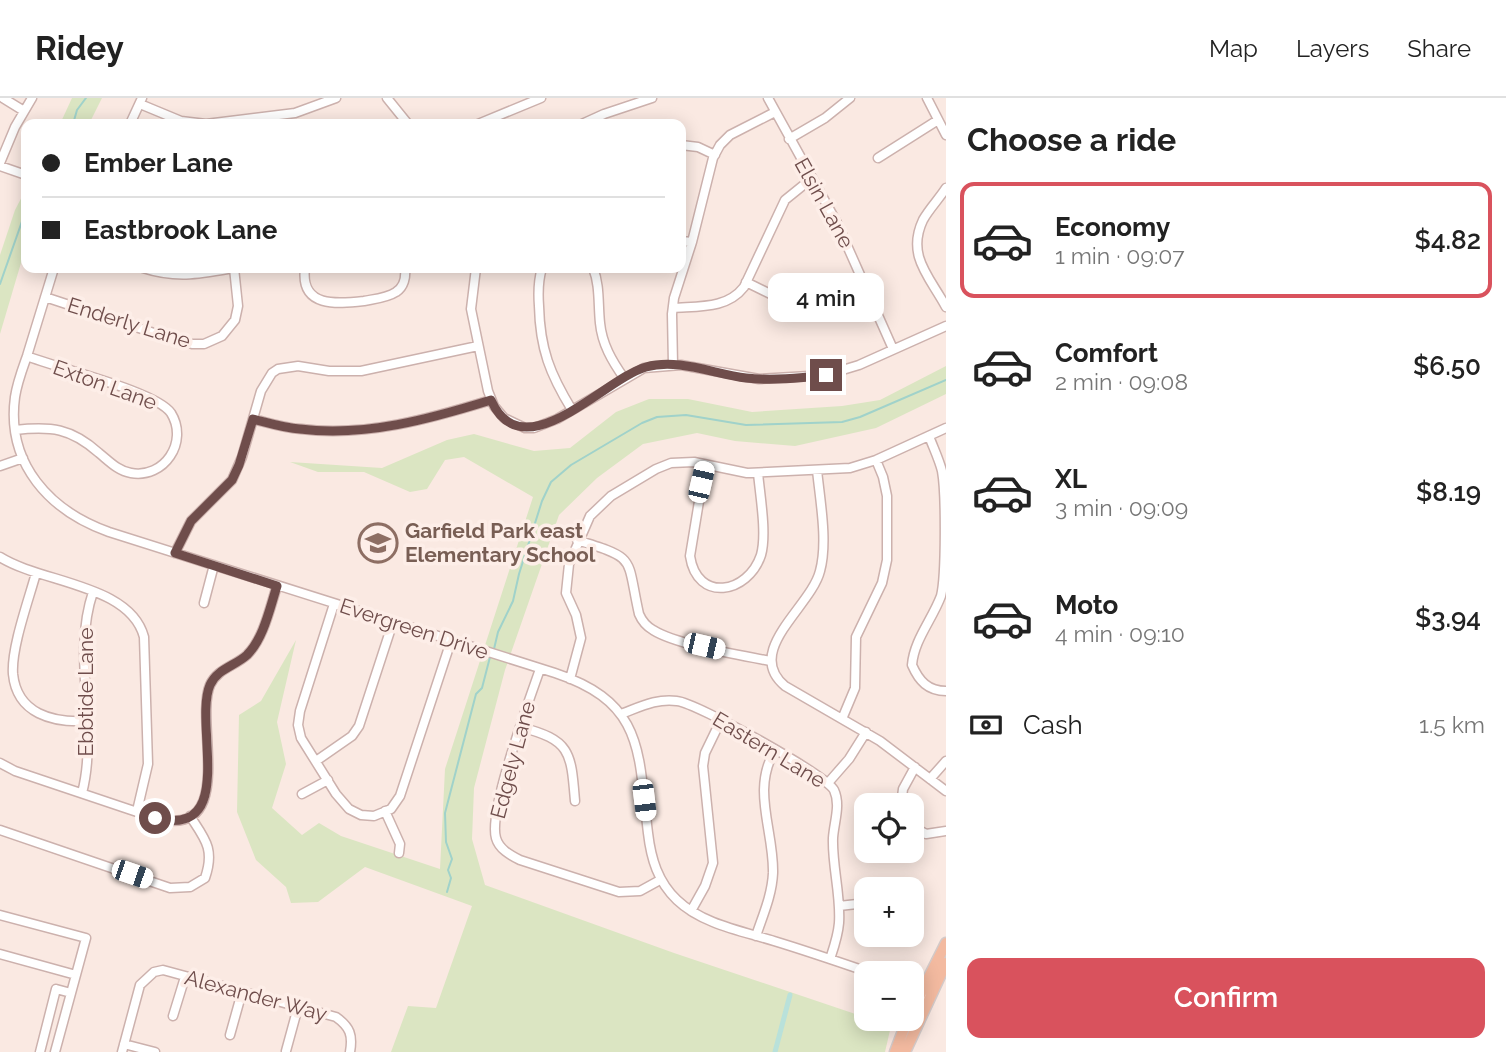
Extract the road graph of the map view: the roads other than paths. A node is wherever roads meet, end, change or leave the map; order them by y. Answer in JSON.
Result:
{"nodes":[{"id":1,"x":3,"y":98,"type":"edge"},
{"id":2,"x":32,"y":98,"type":"edge"},
{"id":3,"x":336,"y":98,"type":"edge"},
{"id":4,"x":387,"y":98,"type":"edge"},
{"id":5,"x":541,"y":98,"type":"edge"},
{"id":6,"x":652,"y":98,"type":"edge"},
{"id":7,"x":768,"y":98,"type":"edge"},
{"id":8,"x":850,"y":98,"type":"edge"},
{"id":9,"x":927,"y":98,"type":"edge"},
{"id":10,"x":141,"y":101,"type":"edge"},
{"id":11,"x":24,"y":111,"type":"junction"},
{"id":12,"x":775,"y":112,"type":"junction"},
{"id":13,"x":132,"y":119,"type":"edge"},
{"id":14,"x":177,"y":119,"type":"edge"},
{"id":15,"x":250,"y":119,"type":"edge"},
{"id":16,"x":403,"y":119,"type":"edge"},
{"id":17,"x":490,"y":119,"type":"edge"},
{"id":18,"x":593,"y":119,"type":"edge"},
{"id":19,"x":938,"y":120,"type":"junction"},
{"id":20,"x":946,"y":135,"type":"edge"},
{"id":21,"x":789,"y":139,"type":"junction"},
{"id":22,"x":686,"y":146,"type":"edge"},
{"id":23,"x":715,"y":155,"type":"junction"},
{"id":24,"x":878,"y":158,"type":"dead end"},
{"id":25,"x":0,"y":164,"type":"edge"},
{"id":26,"x":21,"y":173,"type":"edge"},
{"id":27,"x":811,"y":179,"type":"junction"},
{"id":28,"x":946,"y":188,"type":"edge"},
{"id":29,"x":686,"y":241,"type":"edge"},
{"id":30,"x":692,"y":242,"type":"junction"},
{"id":31,"x":686,"y":263,"type":"edge"},
{"id":32,"x":52,"y":273,"type":"edge"},
{"id":33,"x":161,"y":273,"type":"edge"},
{"id":34,"x":200,"y":273,"type":"edge"},
{"id":35,"x":235,"y":273,"type":"edge"},
{"id":36,"x":304,"y":273,"type":"edge"},
{"id":37,"x":405,"y":273,"type":"edge"},
{"id":38,"x":474,"y":273,"type":"edge"},
{"id":39,"x":541,"y":273,"type":"edge"},
{"id":40,"x":594,"y":273,"type":"edge"},
{"id":41,"x":683,"y":273,"type":"edge"},
{"id":42,"x":746,"y":282,"type":"junction"},
{"id":43,"x":45,"y":296,"type":"junction"},
{"id":44,"x":946,"y":307,"type":"edge"},
{"id":45,"x":673,"y":308,"type":"junction"},
{"id":46,"x":801,"y":309,"type":"dead end"},
{"id":47,"x":946,"y":326,"type":"edge"},
{"id":48,"x":478,"y":345,"type":"junction"},
{"id":49,"x":892,"y":349,"type":"junction"},
{"id":50,"x":27,"y":356,"type":"junction"},
{"id":51,"x":673,"y":365,"type":"junction"},
{"id":52,"x":624,"y":379,"type":"junction"},
{"id":53,"x":491,"y":400,"type":"junction"},
{"id":54,"x":572,"y":411,"type":"junction"},
{"id":55,"x":253,"y":419,"type":"junction"},
{"id":56,"x":946,"y":428,"type":"edge"},
{"id":57,"x":15,"y":430,"type":"junction"},
{"id":58,"x":929,"y":436,"type":"junction"},
{"id":59,"x":23,"y":458,"type":"junction"},
{"id":60,"x":876,"y":460,"type":"junction"},
{"id":61,"x":705,"y":465,"type":"junction"},
{"id":62,"x":0,"y":467,"type":"edge"},
{"id":63,"x":817,"y":470,"type":"junction"},
{"id":64,"x":758,"y":473,"type":"junction"},
{"id":65,"x":577,"y":540,"type":"junction"},
{"id":66,"x":175,"y":553,"type":"junction"},
{"id":67,"x":0,"y":557,"type":"edge"},
{"id":68,"x":214,"y":565,"type":"junction"},
{"id":69,"x":36,"y":573,"type":"junction"},
{"id":70,"x":277,"y":586,"type":"junction"},
{"id":71,"x":93,"y":592,"type":"junction"},
{"id":72,"x":204,"y":603,"type":"dead end"},
{"id":73,"x":334,"y":604,"type":"junction"},
{"id":74,"x":393,"y":622,"type":"junction"},
{"id":75,"x":451,"y":641,"type":"junction"},
{"id":76,"x":769,"y":661,"type":"junction"},
{"id":77,"x":540,"y":669,"type":"junction"},
{"id":78,"x":570,"y":679,"type":"junction"},
{"id":79,"x":946,"y":691,"type":"edge"},
{"id":80,"x":621,"y":714,"type":"junction"},
{"id":81,"x":842,"y":719,"type":"junction"},
{"id":82,"x":721,"y":720,"type":"junction"},
{"id":83,"x":86,"y":721,"type":"junction"},
{"id":84,"x":520,"y":727,"type":"junction"},
{"id":85,"x":866,"y":733,"type":"junction"},
{"id":86,"x":775,"y":750,"type":"junction"},
{"id":87,"x":316,"y":761,"type":"junction"},
{"id":88,"x":946,"y":761,"type":"edge"},
{"id":89,"x":0,"y":763,"type":"edge"},
{"id":90,"x":915,"y":767,"type":"junction"},
{"id":91,"x":929,"y":779,"type":"junction"},
{"id":92,"x":328,"y":780,"type":"junction"},
{"id":93,"x":828,"y":783,"type":"junction"},
{"id":94,"x":946,"y":791,"type":"edge"},
{"id":95,"x":82,"y":793,"type":"junction"},
{"id":96,"x":902,"y":793,"type":"edge"},
{"id":97,"x":302,"y":794,"type":"dead end"},
{"id":98,"x":575,"y":801,"type":"dead end"},
{"id":99,"x":137,"y":811,"type":"junction"},
{"id":100,"x":385,"y":811,"type":"junction"},
{"id":101,"x":190,"y":816,"type":"junction"},
{"id":102,"x":0,"y":830,"type":"edge"},
{"id":103,"x":946,"y":831,"type":"edge"},
{"id":104,"x":924,"y":833,"type":"edge"},
{"id":105,"x":399,"y":853,"type":"dead end"},
{"id":106,"x":660,"y":880,"type":"junction"},
{"id":107,"x":854,"y":904,"type":"edge"},
{"id":108,"x":839,"y":906,"type":"junction"},
{"id":109,"x":691,"y":911,"type":"junction"},
{"id":110,"x":0,"y":915,"type":"edge"},
{"id":111,"x":756,"y":936,"type":"junction"},
{"id":112,"x":946,"y":943,"type":"edge"},
{"id":113,"x":0,"y":954,"type":"edge"},
{"id":114,"x":830,"y":959,"type":"junction"},
{"id":115,"x":946,"y":963,"type":"edge"},
{"id":116,"x":854,"y":967,"type":"edge"},
{"id":117,"x":76,"y":975,"type":"junction"},
{"id":118,"x":185,"y":977,"type":"junction"},
{"id":119,"x":924,"y":988,"type":"edge"},
{"id":120,"x":924,"y":991,"type":"edge"},
{"id":121,"x":242,"y":992,"type":"junction"},
{"id":122,"x":71,"y":993,"type":"junction"},
{"id":123,"x":298,"y":1007,"type":"junction"},
{"id":124,"x":173,"y":1016,"type":"dead end"},
{"id":125,"x":907,"y":1032,"type":"joint"},
{"id":126,"x":230,"y":1035,"type":"dead end"},
{"id":127,"x":123,"y":1048,"type":"edge"},
{"id":128,"x":286,"y":1051,"type":"edge"},
{"id":129,"x":40,"y":1052,"type":"edge"},
{"id":130,"x":55,"y":1052,"type":"edge"},
{"id":131,"x":155,"y":1052,"type":"edge"},
{"id":132,"x":350,"y":1052,"type":"edge"},
{"id":133,"x":895,"y":1052,"type":"edge"},
{"id":134,"x":905,"y":1052,"type":"edge"}],
"edges":[{"from":1,"to":11,"type":"street"},
{"from":2,"to":11,"type":"street"},
{"from":3,"to":15,"type":"street"},
{"from":4,"to":16,"type":"street"},
{"from":5,"to":17,"type":"street"},
{"from":6,"to":18,"type":"street"},
{"from":7,"to":12,"type":"street","name":"Elsin Lane"},
{"from":8,"to":21,"type":"street"},
{"from":9,"to":19,"type":"street"},
{"from":10,"to":13,"type":"street"},
{"from":10,"to":14,"type":"street"},
{"from":11,"to":25,"type":"street"},
{"from":12,"to":21,"type":"street","name":"Elsin Lane"},
{"from":12,"to":23,"type":"street"},
{"from":19,"to":20,"type":"street"},
{"from":19,"to":24,"type":"street"},
{"from":21,"to":27,"type":"street","name":"Elsin Lane"},
{"from":22,"to":23,"type":"street"},
{"from":23,"to":30,"type":"street"},
{"from":25,"to":26,"type":"street"},
{"from":27,"to":42,"type":"street"},
{"from":27,"to":49,"type":"street","name":"Elsin Lane"},
{"from":28,"to":44,"type":"street"},
{"from":29,"to":30,"type":"street"},
{"from":30,"to":31,"type":"street"},
{"from":32,"to":43,"type":"street","name":"Evergreen Drive"},
{"from":33,"to":34,"type":"street"},
{"from":35,"to":43,"type":"street","name":"Enderly Lane"},
{"from":36,"to":37,"type":"street"},
{"from":38,"to":48,"type":"street"},
{"from":39,"to":54,"type":"street"},
{"from":40,"to":52,"type":"street"},
{"from":41,"to":45,"type":"street"},
{"from":42,"to":45,"type":"street"},
{"from":42,"to":46,"type":"street"},
{"from":43,"to":50,"type":"street","name":"Evergreen Drive"},
{"from":45,"to":51,"type":"street"},
{"from":47,"to":49,"type":"street"},
{"from":48,"to":53,"type":"street"},
{"from":48,"to":55,"type":"street"},
{"from":49,"to":51,"type":"street"},
{"from":50,"to":57,"type":"street","name":"Evergreen Drive"},
{"from":50,"to":57,"type":"street","name":"Exton Lane"},
{"from":51,"to":52,"type":"street"},
{"from":52,"to":54,"type":"street"},
{"from":53,"to":54,"type":"street"},
{"from":53,"to":55,"type":"street"},
{"from":55,"to":66,"type":"street"},
{"from":56,"to":58,"type":"street"},
{"from":57,"to":59,"type":"street","name":"Evergreen Drive"},
{"from":58,"to":60,"type":"street"},
{"from":58,"to":79,"type":"street"},
{"from":59,"to":62,"type":"street"},
{"from":59,"to":66,"type":"street","name":"Evergreen Drive"},
{"from":60,"to":63,"type":"street"},
{"from":60,"to":81,"type":"street"},
{"from":61,"to":64,"type":"street"},
{"from":61,"to":64,"type":"street"},
{"from":61,"to":65,"type":"street"},
{"from":63,"to":64,"type":"street"},
{"from":63,"to":76,"type":"street"},
{"from":65,"to":76,"type":"street"},
{"from":65,"to":78,"type":"street"},
{"from":66,"to":68,"type":"street","name":"Evergreen Drive"},
{"from":67,"to":69,"type":"street"},
{"from":68,"to":70,"type":"street","name":"Evergreen Drive"},
{"from":68,"to":72,"type":"street"},
{"from":69,"to":71,"type":"street"},
{"from":69,"to":83,"type":"street"},
{"from":70,"to":73,"type":"street","name":"Evergreen Drive"},
{"from":70,"to":101,"type":"street"},
{"from":71,"to":83,"type":"street","name":"Ebbtide Lane"},
{"from":71,"to":99,"type":"street"},
{"from":73,"to":74,"type":"street","name":"Evergreen Drive"},
{"from":73,"to":87,"type":"street"},
{"from":74,"to":75,"type":"street","name":"Evergreen Drive"},
{"from":74,"to":87,"type":"street"},
{"from":75,"to":77,"type":"street","name":"Evergreen Drive"},
{"from":75,"to":100,"type":"street"},
{"from":76,"to":81,"type":"street"},
{"from":77,"to":78,"type":"street","name":"Evergreen Drive"},
{"from":77,"to":84,"type":"street","name":"Edgely Lane"},
{"from":78,"to":80,"type":"street","name":"Evergreen Drive"},
{"from":80,"to":82,"type":"street","name":"Eastern Lane"},
{"from":80,"to":106,"type":"street","name":"Evergreen Drive"},
{"from":81,"to":85,"type":"street"},
{"from":82,"to":86,"type":"street","name":"Eastern Lane"},
{"from":82,"to":109,"type":"street"},
{"from":83,"to":95,"type":"street","name":"Ebbtide Lane"},
{"from":84,"to":98,"type":"street"},
{"from":84,"to":106,"type":"street","name":"Edgely Lane"},
{"from":85,"to":90,"type":"street"},
{"from":85,"to":93,"type":"street"},
{"from":86,"to":93,"type":"street","name":"Eastern Lane"},
{"from":86,"to":111,"type":"street"},
{"from":87,"to":92,"type":"street"},
{"from":88,"to":91,"type":"street"},
{"from":89,"to":95,"type":"street"},
{"from":90,"to":91,"type":"street"},
{"from":90,"to":96,"type":"street"},
{"from":91,"to":94,"type":"street"},
{"from":92,"to":97,"type":"street"},
{"from":92,"to":100,"type":"street"},
{"from":93,"to":108,"type":"street","name":"Eastern Lane"},
{"from":95,"to":99,"type":"street"},
{"from":99,"to":101,"type":"street"},
{"from":100,"to":105,"type":"street"},
{"from":101,"to":102,"type":"street"},
{"from":103,"to":104,"type":"street"},
{"from":106,"to":109,"type":"street","name":"Evergreen Drive"},
{"from":107,"to":108,"type":"street"},
{"from":108,"to":114,"type":"street","name":"Eastern Lane"},
{"from":109,"to":111,"type":"street","name":"Evergreen Drive"},
{"from":110,"to":117,"type":"street"},
{"from":111,"to":114,"type":"street","name":"Evergreen Drive"},
{"from":112,"to":119,"type":"main road"},
{"from":113,"to":117,"type":"street"},
{"from":114,"to":116,"type":"street","name":"Evergreen Drive"},
{"from":115,"to":120,"type":"main road"},
{"from":117,"to":122,"type":"street"},
{"from":118,"to":121,"type":"street","name":"Alexander Way"},
{"from":118,"to":124,"type":"street"},
{"from":118,"to":127,"type":"street","name":"Alexander Way"},
{"from":121,"to":123,"type":"street","name":"Alexander Way"},
{"from":121,"to":126,"type":"street"},
{"from":122,"to":129,"type":"street"},
{"from":122,"to":130,"type":"street"},
{"from":123,"to":128,"type":"street"},
{"from":123,"to":132,"type":"street","name":"Alexander Way"},
{"from":125,"to":133,"type":"main road"},
{"from":125,"to":134,"type":"main road"},
{"from":127,"to":131,"type":"street"}]}
